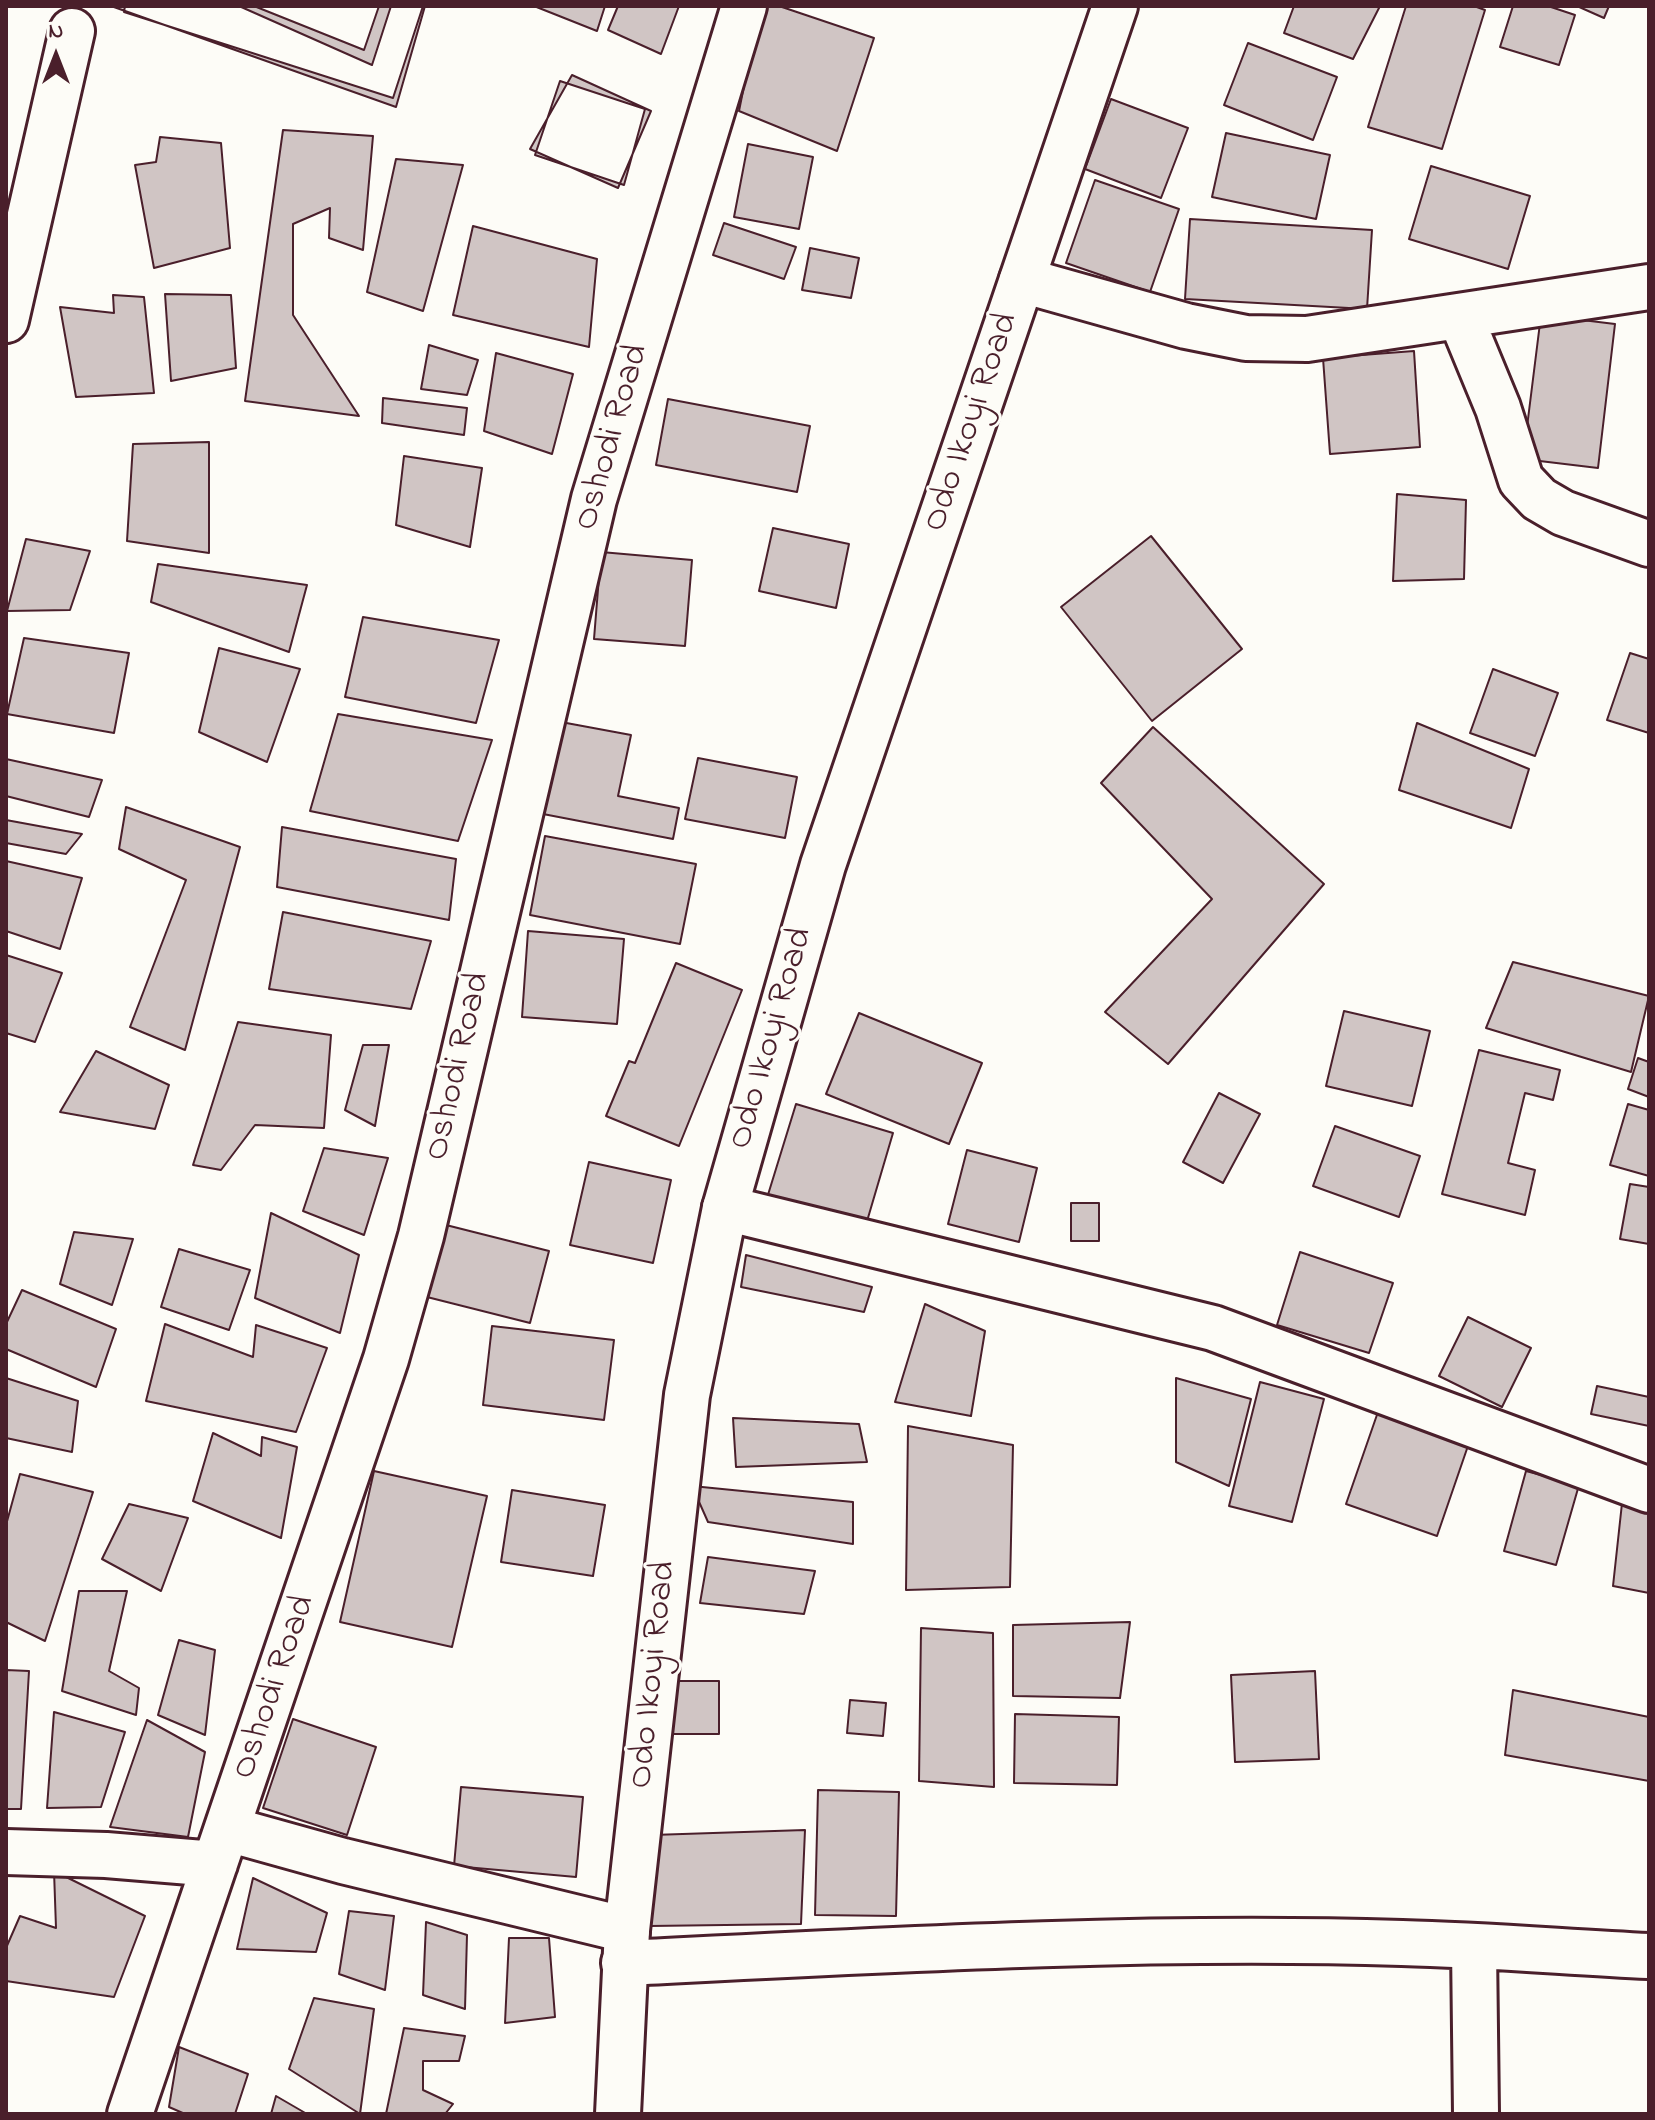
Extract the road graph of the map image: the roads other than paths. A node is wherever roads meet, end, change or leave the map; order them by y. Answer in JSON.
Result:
{"nodes":[{"id":1,"x":744,"y":6,"type":"edge"},
{"id":2,"x":1115,"y":6,"type":"edge"},
{"id":3,"x":72,"y":31,"type":"dead end"},
{"id":4,"x":1022,"y":280,"type":"junction"},
{"id":5,"x":1649,"y":287,"type":"edge"},
{"id":6,"x":1460,"y":316,"type":"junction"},
{"id":7,"x":6,"y":320,"type":"edge"},
{"id":8,"x":1649,"y":544,"type":"edge"},
{"id":9,"x":725,"y":1208,"type":"junction"},
{"id":10,"x":1649,"y":1490,"type":"edge"},
{"id":11,"x":222,"y":1846,"type":"junction"},
{"id":12,"x":6,"y":1852,"type":"edge"},
{"id":13,"x":625,"y":1947,"type":"junction"},
{"id":14,"x":1474,"y":1947,"type":"junction"},
{"id":15,"x":1649,"y":1956,"type":"edge"},
{"id":16,"x":130,"y":2114,"type":"edge"},
{"id":17,"x":618,"y":2114,"type":"edge"},
{"id":18,"x":1476,"y":2114,"type":"edge"}],
"edges":[{"from":1,"to":11,"type":"street","name":"Oshodi Road"},
{"from":2,"to":4,"type":"street","name":"Odo Ikoyi Road"},
{"from":3,"to":7,"type":"street"},
{"from":4,"to":6,"type":"street"},
{"from":4,"to":9,"type":"street","name":"Odo Ikoyi Road"},
{"from":5,"to":6,"type":"street"},
{"from":6,"to":8,"type":"street"},
{"from":9,"to":10,"type":"street"},
{"from":9,"to":13,"type":"street","name":"Odo Ikoyi Road"},
{"from":11,"to":12,"type":"street"},
{"from":11,"to":13,"type":"street"},
{"from":11,"to":16,"type":"street","name":"Oshodi Road"},
{"from":13,"to":14,"type":"street"},
{"from":13,"to":17,"type":"street","name":"Odo Ikoyi Road"},
{"from":14,"to":15,"type":"street"},
{"from":14,"to":18,"type":"street"}]}
